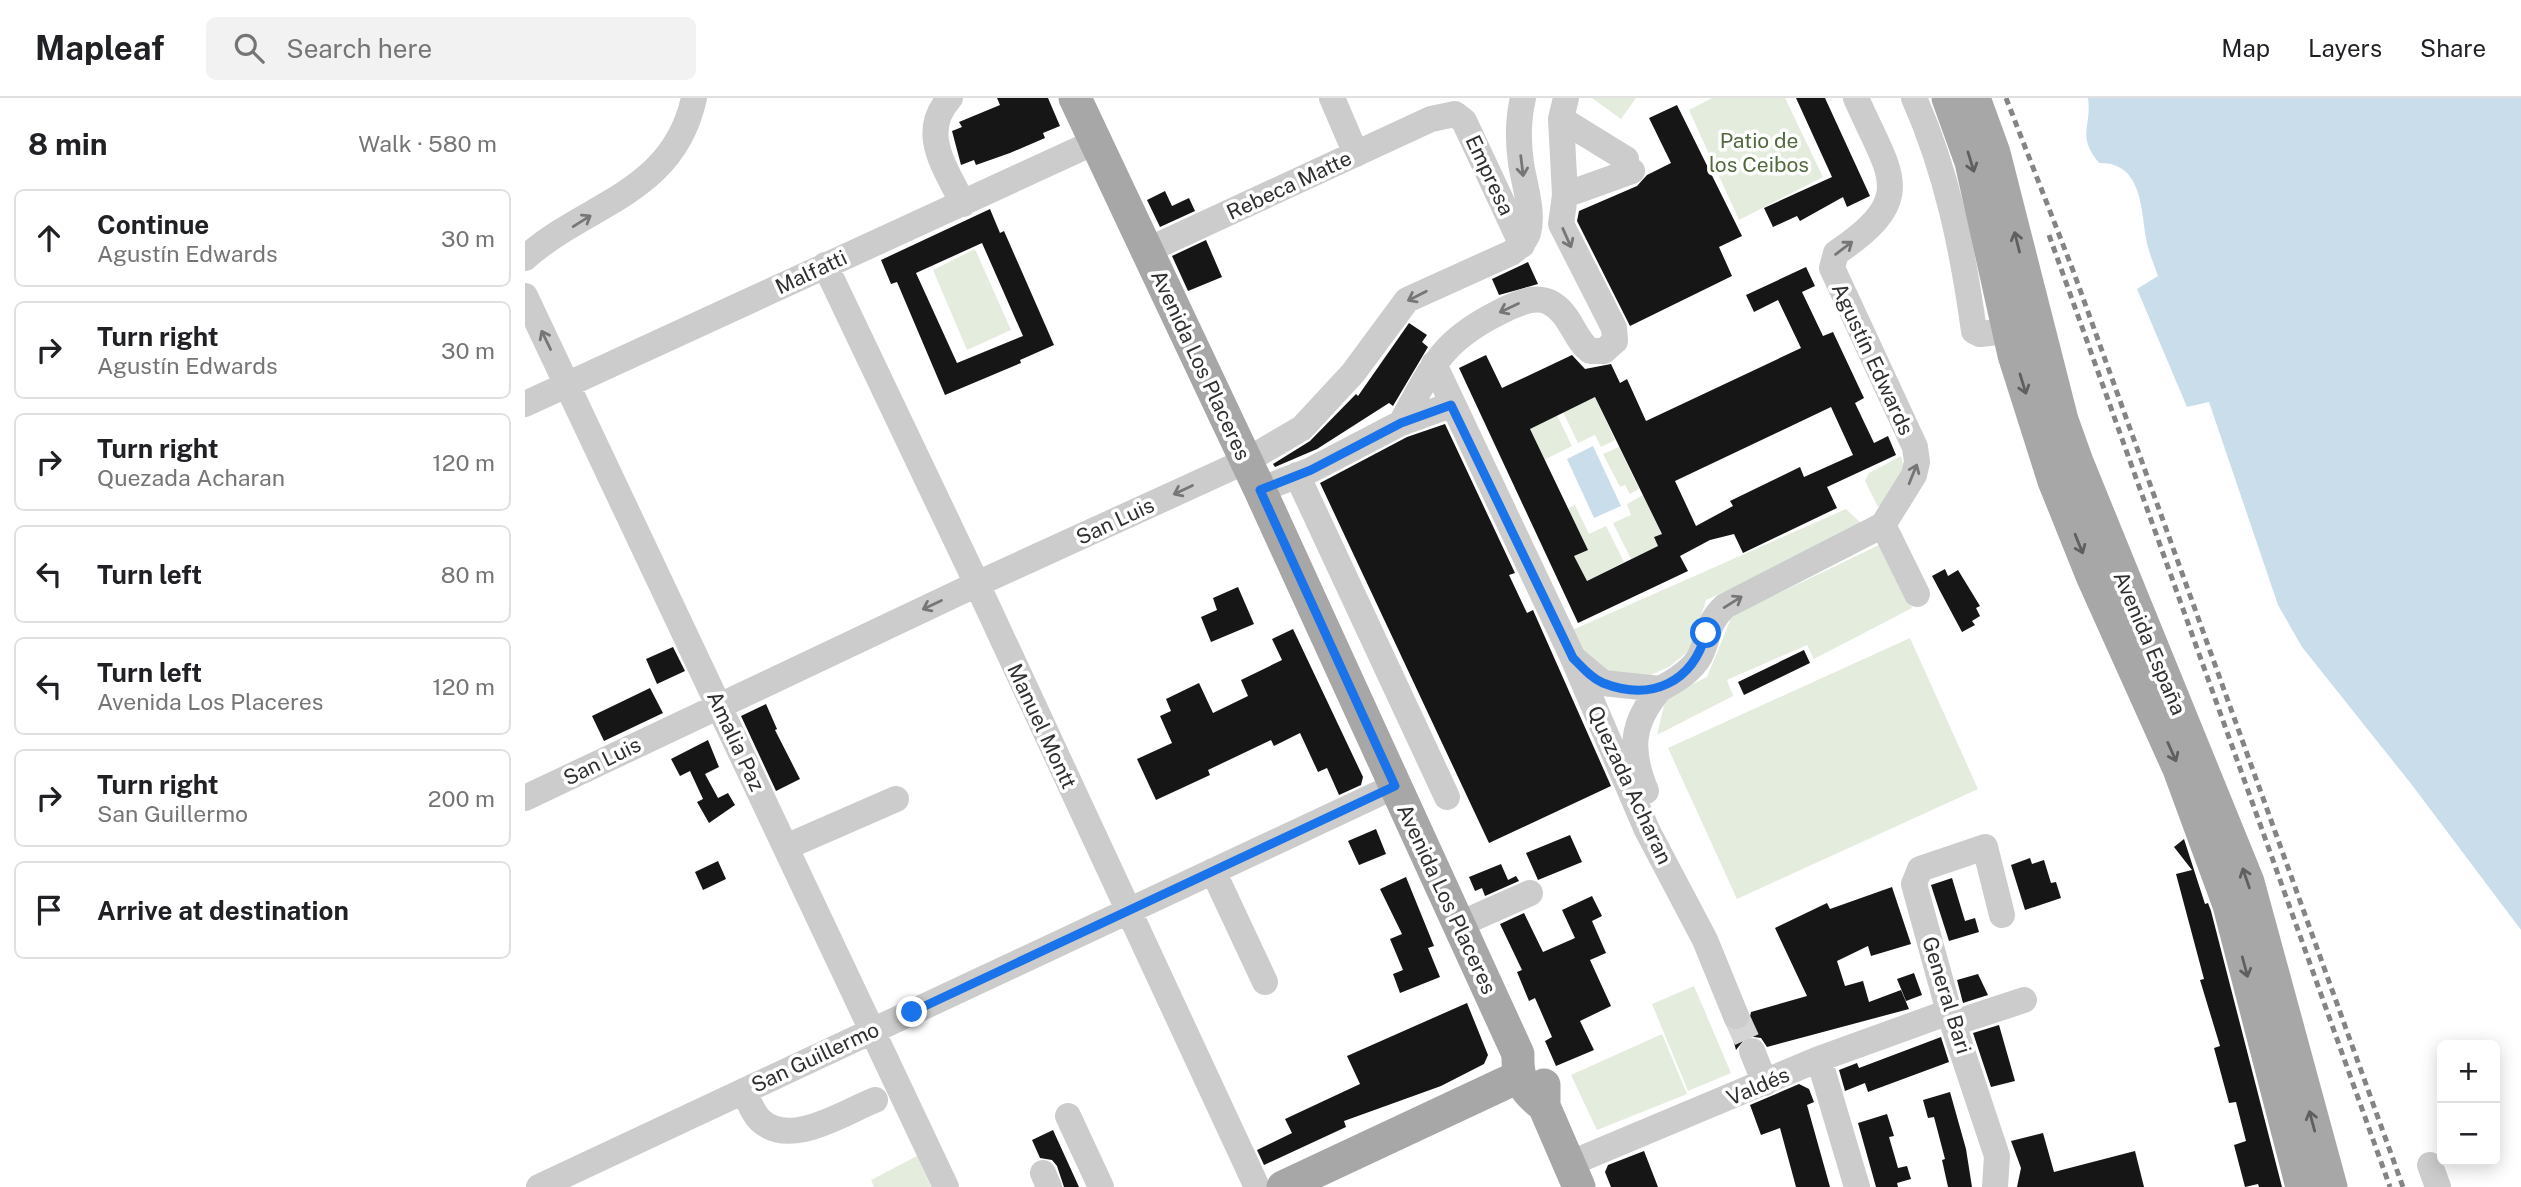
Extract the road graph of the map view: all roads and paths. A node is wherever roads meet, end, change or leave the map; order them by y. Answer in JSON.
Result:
{"nodes":[{"id":1,"x":694,"y":98,"type":"edge"},
{"id":2,"x":950,"y":98,"type":"edge"},
{"id":3,"x":1075,"y":98,"type":"edge"},
{"id":4,"x":1332,"y":98,"type":"edge"},
{"id":5,"x":1523,"y":98,"type":"edge"},
{"id":6,"x":1856,"y":98,"type":"edge"},
{"id":7,"x":1914,"y":98,"type":"edge"},
{"id":8,"x":1948,"y":98,"type":"edge"},
{"id":9,"x":1974,"y":98,"type":"edge"},
{"id":10,"x":1427,"y":108,"type":"edge"},
{"id":11,"x":1564,"y":108,"type":"edge"},
{"id":12,"x":1097,"y":141,"type":"junction"},
{"id":13,"x":1356,"y":154,"type":"junction"},
{"id":14,"x":1565,"y":195,"type":"junction"},
{"id":15,"x":963,"y":204,"type":"junction"},
{"id":16,"x":1522,"y":245,"type":"junction"},
{"id":17,"x":1148,"y":250,"type":"junction"},
{"id":18,"x":525,"y":258,"type":"edge"},
{"id":19,"x":825,"y":265,"type":"junction"},
{"id":20,"x":525,"y":296,"type":"edge"},
{"id":21,"x":2009,"y":331,"type":"junction"},
{"id":22,"x":1434,"y":365,"type":"junction"},
{"id":23,"x":568,"y":384,"type":"junction"},
{"id":24,"x":525,"y":404,"type":"edge"},
{"id":25,"x":1451,"y":405,"type":"junction"},
{"id":26,"x":1401,"y":423,"type":"junction"},
{"id":27,"x":1297,"y":475,"type":"junction"},
{"id":28,"x":1253,"y":476,"type":"junction"},
{"id":29,"x":1883,"y":525,"type":"junction"},
{"id":30,"x":977,"y":584,"type":"junction"},
{"id":31,"x":1917,"y":594,"type":"dead end"},
{"id":32,"x":1573,"y":658,"type":"junction"},
{"id":33,"x":1660,"y":689,"type":"junction"},
{"id":34,"x":719,"y":705,"type":"junction"},
{"id":35,"x":1395,"y":786,"type":"junction"},
{"id":36,"x":1447,"y":797,"type":"dead end"},
{"id":37,"x":525,"y":798,"type":"edge"},
{"id":38,"x":897,"y":799,"type":"dead end"},
{"id":39,"x":786,"y":847,"type":"junction"},
{"id":40,"x":1220,"y":868,"type":"junction"},
{"id":41,"x":1670,"y":873,"type":"junction"},
{"id":42,"x":1530,"y":894,"type":"dead end"},
{"id":43,"x":1127,"y":911,"type":"junction"},
{"id":44,"x":2002,"y":915,"type":"dead end"},
{"id":45,"x":1458,"y":925,"type":"junction"},
{"id":46,"x":1270,"y":978,"type":"dead end"},
{"id":47,"x":2024,"y":1000,"type":"dead end"},
{"id":48,"x":1736,"y":1016,"type":"tunnel mouth"},
{"id":49,"x":1952,"y":1017,"type":"junction"},
{"id":50,"x":871,"y":1030,"type":"junction"},
{"id":51,"x":1752,"y":1051,"type":"tunnel mouth"},
{"id":52,"x":1819,"y":1059,"type":"junction"},
{"id":53,"x":1518,"y":1065,"type":"junction"},
{"id":54,"x":1765,"y":1083,"type":"junction"},
{"id":55,"x":744,"y":1091,"type":"junction"},
{"id":56,"x":875,"y":1100,"type":"dead end"},
{"id":57,"x":1068,"y":1115,"type":"dead end"},
{"id":58,"x":1574,"y":1176,"type":"edge"},
{"id":59,"x":539,"y":1187,"type":"edge"},
{"id":60,"x":946,"y":1187,"type":"edge"},
{"id":61,"x":1101,"y":1187,"type":"edge"},
{"id":62,"x":1257,"y":1187,"type":"edge"},
{"id":63,"x":1283,"y":1187,"type":"edge"},
{"id":64,"x":1857,"y":1187,"type":"edge"},
{"id":65,"x":1995,"y":1187,"type":"edge"},
{"id":66,"x":2302,"y":1187,"type":"edge"},
{"id":67,"x":2331,"y":1187,"type":"edge"}],
"edges":[{"from":18,"to":1,"type":"street","one_way":true},
{"from":2,"to":15,"type":"street"},
{"from":3,"to":12,"type":"main road","name":"Avenida Los Placeres"},
{"from":4,"to":13,"type":"street"},
{"from":5,"to":16,"type":"street","one_way":true},
{"from":29,"to":6,"type":"street","name":"Agustín Edwards","one_way":true},
{"from":7,"to":21,"type":"street"},
{"from":8,"to":21,"type":"main road","name":"Avenida España","one_way":true},
{"from":67,"to":9,"type":"main road","name":"Avenida España","one_way":true},
{"from":10,"to":13,"type":"street","name":"Rebeca Matte"},
{"from":10,"to":16,"type":"street","name":"Empresa"},
{"from":11,"to":14,"type":"street"},
{"from":11,"to":14,"type":"street"},
{"from":12,"to":15,"type":"street","name":"Malfatti"},
{"from":12,"to":17,"type":"main road","name":"Avenida Los Placeres"},
{"from":13,"to":17,"type":"street","name":"Rebeca Matte"},
{"from":14,"to":22,"type":"street","one_way":true},
{"from":15,"to":19,"type":"street","name":"Malfatti"},
{"from":16,"to":28,"type":"street","name":"San Luis","one_way":true},
{"from":17,"to":28,"type":"main road","name":"Avenida Los Placeres"},
{"from":19,"to":23,"type":"street","name":"Malfatti"},
{"from":19,"to":30,"type":"street","name":"Manuel Montt"},
{"from":23,"to":20,"type":"street","name":"Amalia Paz","one_way":true},
{"from":21,"to":66,"type":"main road","name":"Avenida España","one_way":true},
{"from":22,"to":25,"type":"street","name":"Quezada Acharan"},
{"from":22,"to":26,"type":"street"},
{"from":23,"to":24,"type":"street","name":"Malfatti"},
{"from":23,"to":34,"type":"street","name":"Amalia Paz"},
{"from":25,"to":26,"type":"street"},
{"from":25,"to":32,"type":"street","name":"Quezada Acharan"},
{"from":26,"to":27,"type":"street"},
{"from":27,"to":28,"type":"street"},
{"from":27,"to":36,"type":"street"},
{"from":28,"to":30,"type":"street","name":"San Luis","one_way":true},
{"from":28,"to":35,"type":"main road","name":"Avenida Los Placeres"},
{"from":29,"to":31,"type":"street"},
{"from":33,"to":29,"type":"street","one_way":true},
{"from":30,"to":34,"type":"street","name":"San Luis","one_way":true},
{"from":30,"to":43,"type":"street","name":"Manuel Montt"},
{"from":32,"to":33,"type":"street"},
{"from":32,"to":41,"type":"street","name":"Quezada Acharan"},
{"from":33,"to":41,"type":"street"},
{"from":34,"to":37,"type":"street","name":"San Luis"},
{"from":34,"to":39,"type":"street","name":"Amalia Paz"},
{"from":35,"to":40,"type":"street","name":"San Guillermo"},
{"from":35,"to":45,"type":"main road","name":"Avenida Los Placeres"},
{"from":38,"to":39,"type":"street"},
{"from":39,"to":50,"type":"street","name":"Amalia Paz"},
{"from":40,"to":43,"type":"street","name":"San Guillermo"},
{"from":40,"to":46,"type":"street"},
{"from":41,"to":48,"type":"street","name":"Quezada Acharan"},
{"from":42,"to":45,"type":"street"},
{"from":43,"to":50,"type":"street","name":"San Guillermo"},
{"from":43,"to":62,"type":"street","name":"Manuel Montt"},
{"from":44,"to":49,"type":"street","name":"General Bari"},
{"from":45,"to":53,"type":"main road","name":"Avenida Los Placeres"},
{"from":47,"to":49,"type":"street","name":"Valdés"},
{"from":49,"to":52,"type":"street","name":"Valdés"},
{"from":49,"to":65,"type":"street","name":"General Bari"},
{"from":50,"to":55,"type":"street","name":"San Guillermo"},
{"from":50,"to":60,"type":"street","name":"Amalia Paz"},
{"from":51,"to":54,"type":"street"},
{"from":52,"to":54,"type":"street","name":"Valdés"},
{"from":52,"to":64,"type":"street"},
{"from":53,"to":58,"type":"main road","name":"Avenida Los Placeres"},
{"from":53,"to":63,"type":"main road"},
{"from":54,"to":58,"type":"street","name":"Valdés"},
{"from":55,"to":56,"type":"street"},
{"from":55,"to":59,"type":"street","name":"San Guillermo"},
{"from":57,"to":61,"type":"street"}]}
